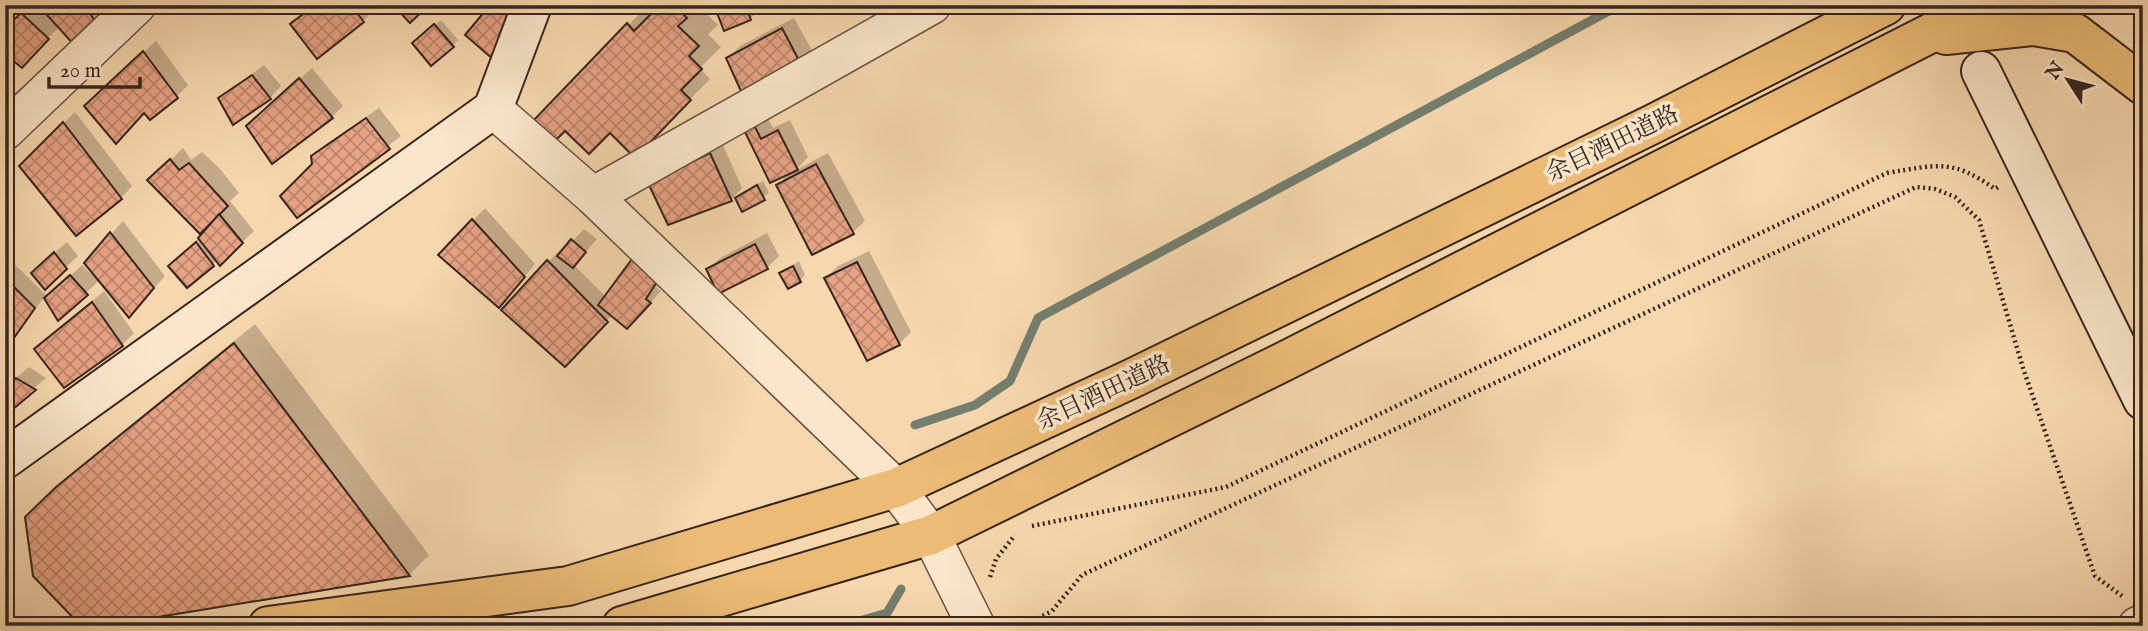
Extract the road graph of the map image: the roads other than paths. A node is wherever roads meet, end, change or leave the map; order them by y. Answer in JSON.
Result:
{"nodes":[{"id":1,"x":137,"y":5,"type":"edge"},
{"id":2,"x":532,"y":5,"type":"edge"},
{"id":3,"x":932,"y":5,"type":"edge"},
{"id":4,"x":1886,"y":5,"type":"edge"},
{"id":5,"x":1986,"y":5,"type":"edge"},
{"id":6,"x":1923,"y":37,"type":"junction"},
{"id":7,"x":1981,"y":71,"type":"dead end"},
{"id":8,"x":2143,"y":85,"type":"edge"},
{"id":9,"x":494,"y":109,"type":"junction"},
{"id":10,"x":5,"y":131,"type":"edge"},
{"id":11,"x":593,"y":196,"type":"junction"},
{"id":12,"x":2143,"y":400,"type":"edge"},
{"id":13,"x":5,"y":458,"type":"edge"},
{"id":14,"x":897,"y":488,"type":"junction"},
{"id":15,"x":930,"y":535,"type":"junction"},
{"id":16,"x":268,"y":626,"type":"edge"},
{"id":17,"x":622,"y":626,"type":"edge"},
{"id":18,"x":976,"y":626,"type":"edge"}],
"edges":[{"from":1,"to":10,"type":"street"},
{"from":2,"to":9,"type":"street"},
{"from":3,"to":11,"type":"street"},
{"from":4,"to":14,"type":"highway","name":"余目酒田道路"},
{"from":5,"to":6,"type":"highway","name":"余目酒田道路"},
{"from":6,"to":8,"type":"highway"},
{"from":6,"to":15,"type":"highway","name":"余目酒田道路"},
{"from":7,"to":12,"type":"street"},
{"from":9,"to":11,"type":"street"},
{"from":9,"to":13,"type":"street"},
{"from":11,"to":14,"type":"street"},
{"from":14,"to":15,"type":"street"},
{"from":14,"to":16,"type":"highway","name":"余目酒田道路"},
{"from":15,"to":17,"type":"highway","name":"余目酒田道路"},
{"from":15,"to":18,"type":"street"}]}
